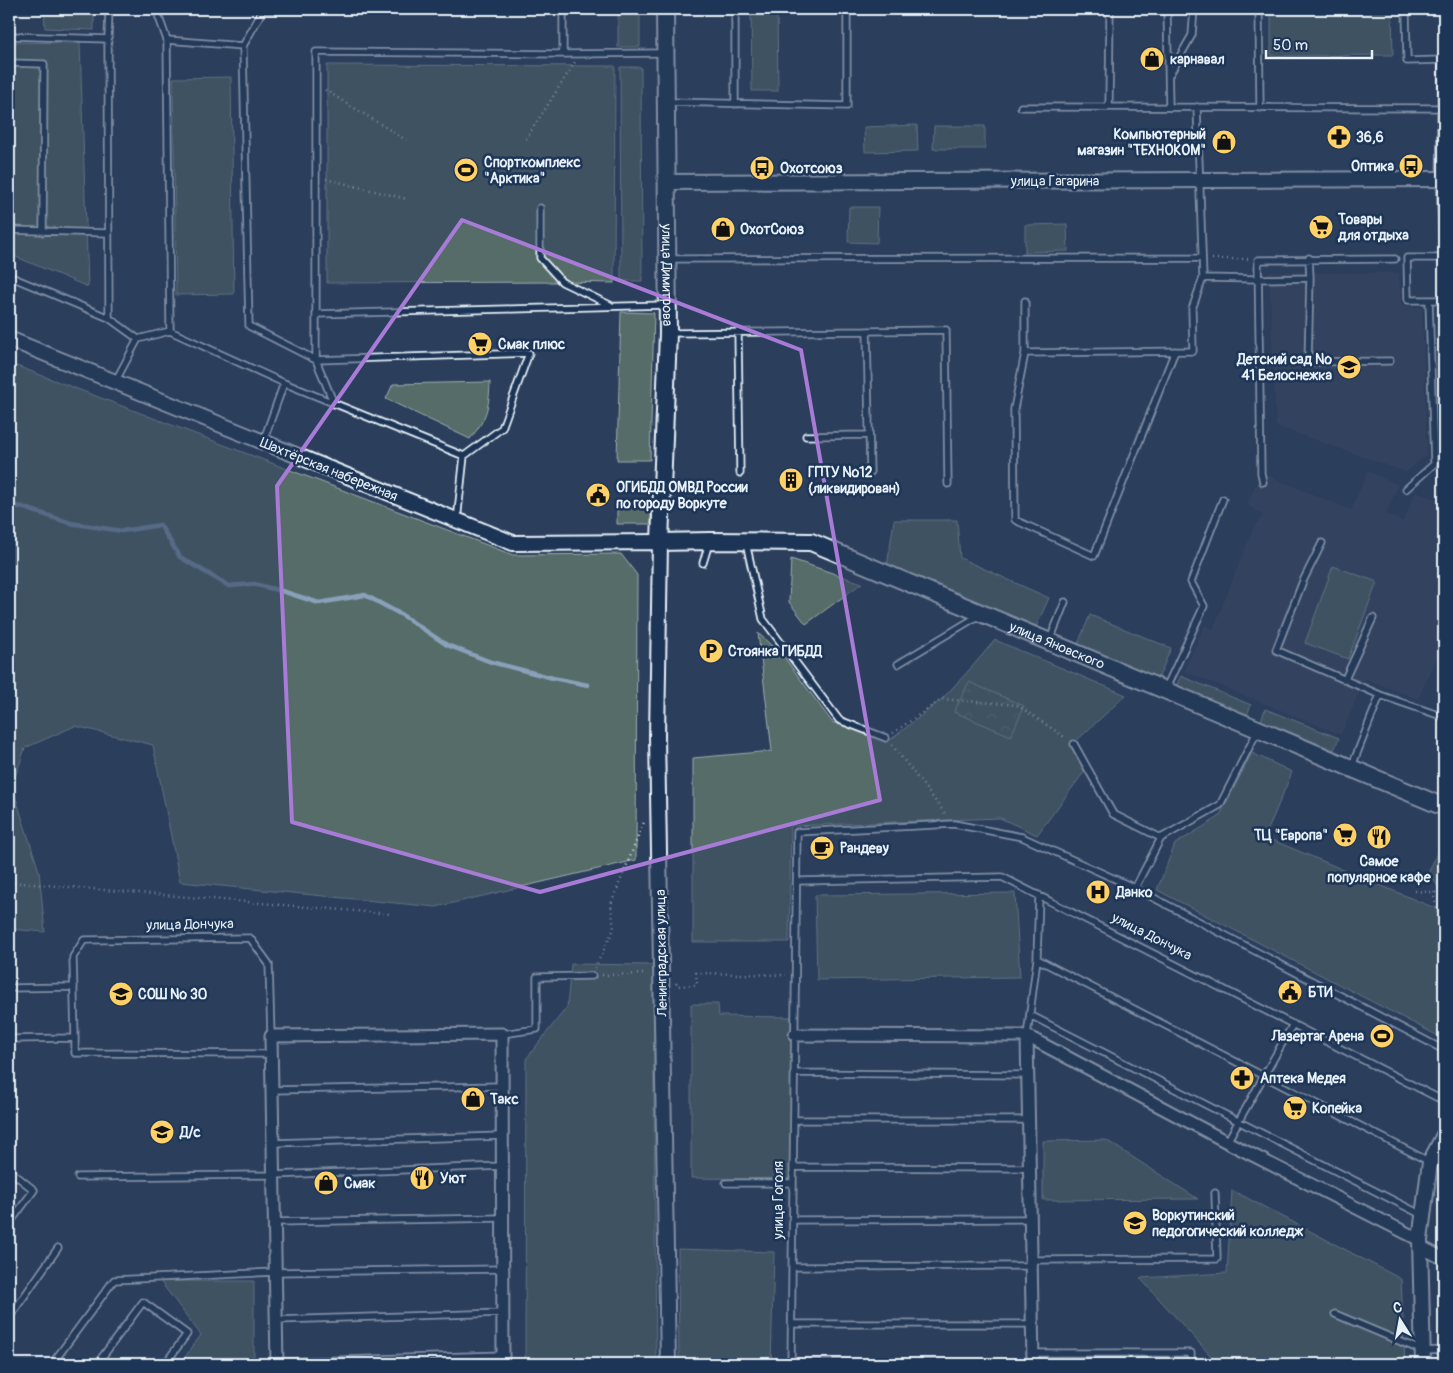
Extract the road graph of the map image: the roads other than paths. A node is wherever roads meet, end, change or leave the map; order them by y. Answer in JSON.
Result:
{"nodes":[{"id":1,"x":110,"y":9,"type":"edge"},
{"id":2,"x":141,"y":9,"type":"edge"},
{"id":3,"x":287,"y":9,"type":"edge"},
{"id":4,"x":563,"y":9,"type":"edge"},
{"id":5,"x":665,"y":9,"type":"edge"},
{"id":6,"x":735,"y":9,"type":"edge"},
{"id":7,"x":847,"y":9,"type":"edge"},
{"id":8,"x":1110,"y":9,"type":"edge"},
{"id":9,"x":1167,"y":9,"type":"edge"},
{"id":10,"x":1194,"y":9,"type":"edge"},
{"id":11,"x":1259,"y":9,"type":"edge"},
{"id":12,"x":1406,"y":9,"type":"edge"},
{"id":13,"x":9,"y":36,"type":"edge"},
{"id":14,"x":108,"y":39,"type":"junction"},
{"id":15,"x":167,"y":40,"type":"junction"},
{"id":16,"x":244,"y":46,"type":"junction"},
{"id":17,"x":665,"y":52,"type":"junction"},
{"id":18,"x":563,"y":54,"type":"junction"},
{"id":19,"x":1443,"y":59,"type":"edge"},
{"id":20,"x":9,"y":63,"type":"edge"},
{"id":21,"x":1168,"y":76,"type":"junction"},
{"id":22,"x":666,"y":102,"type":"junction"},
{"id":23,"x":735,"y":104,"type":"junction"},
{"id":24,"x":1021,"y":107,"type":"dead end"},
{"id":25,"x":1109,"y":107,"type":"junction"},
{"id":26,"x":1169,"y":107,"type":"junction"},
{"id":27,"x":1196,"y":107,"type":"junction"},
{"id":28,"x":1260,"y":108,"type":"junction"},
{"id":29,"x":1442,"y":108,"type":"junction"},
{"id":30,"x":1442,"y":179,"type":"edge"},
{"id":31,"x":1199,"y":180,"type":"junction"},
{"id":32,"x":666,"y":182,"type":"junction"},
{"id":33,"x":540,"y":208,"type":"dead end"},
{"id":34,"x":9,"y":230,"type":"edge"},
{"id":35,"x":43,"y":232,"type":"junction"},
{"id":36,"x":108,"y":233,"type":"junction"},
{"id":37,"x":1202,"y":258,"type":"junction"},
{"id":38,"x":1309,"y":258,"type":"junction"},
{"id":39,"x":1443,"y":258,"type":"edge"},
{"id":40,"x":667,"y":259,"type":"junction"},
{"id":41,"x":1395,"y":259,"type":"dead end"},
{"id":42,"x":9,"y":276,"type":"edge"},
{"id":43,"x":1203,"y":278,"type":"junction"},
{"id":44,"x":1310,"y":278,"type":"junction"},
{"id":45,"x":1258,"y":279,"type":"junction"},
{"id":46,"x":1429,"y":300,"type":"junction"},
{"id":47,"x":1444,"y":300,"type":"edge"},
{"id":48,"x":1025,"y":301,"type":"dead end"},
{"id":49,"x":668,"y":305,"type":"junction"},
{"id":50,"x":613,"y":306,"type":"junction"},
{"id":51,"x":316,"y":314,"type":"junction"},
{"id":52,"x":109,"y":318,"type":"junction"},
{"id":53,"x":170,"y":331,"type":"junction"},
{"id":54,"x":867,"y":331,"type":"junction"},
{"id":55,"x":738,"y":332,"type":"junction"},
{"id":56,"x":668,"y":333,"type":"junction"},
{"id":57,"x":9,"y":339,"type":"edge"},
{"id":58,"x":138,"y":339,"type":"junction"},
{"id":59,"x":1175,"y":351,"type":"junction"},
{"id":60,"x":1025,"y":353,"type":"junction"},
{"id":61,"x":316,"y":360,"type":"junction"},
{"id":62,"x":1390,"y":361,"type":"dead end"},
{"id":63,"x":115,"y":382,"type":"junction"},
{"id":64,"x":284,"y":383,"type":"junction"},
{"id":65,"x":334,"y":404,"type":"junction"},
{"id":66,"x":869,"y":435,"type":"junction"},
{"id":67,"x":806,"y":436,"type":"dead end"},
{"id":68,"x":263,"y":442,"type":"junction"},
{"id":69,"x":464,"y":456,"type":"junction"},
{"id":70,"x":740,"y":473,"type":"dead end"},
{"id":71,"x":870,"y":473,"type":"dead end"},
{"id":72,"x":1263,"y":482,"type":"dead end"},
{"id":73,"x":948,"y":484,"type":"dead end"},
{"id":74,"x":1406,"y":489,"type":"dead end"},
{"id":75,"x":1223,"y":499,"type":"dead end"},
{"id":76,"x":457,"y":521,"type":"junction"},
{"id":77,"x":710,"y":541,"type":"junction"},
{"id":78,"x":746,"y":541,"type":"junction"},
{"id":79,"x":660,"y":542,"type":"junction"},
{"id":80,"x":1322,"y":544,"type":"dead end"},
{"id":81,"x":703,"y":562,"type":"dead end"},
{"id":82,"x":1065,"y":602,"type":"dead end"},
{"id":83,"x":982,"y":614,"type":"junction"},
{"id":84,"x":1373,"y":618,"type":"dead end"},
{"id":85,"x":1049,"y":642,"type":"junction"},
{"id":86,"x":898,"y":664,"type":"dead end"},
{"id":87,"x":1345,"y":680,"type":"junction"},
{"id":88,"x":1165,"y":690,"type":"junction"},
{"id":89,"x":1380,"y":695,"type":"junction"},
{"id":90,"x":1444,"y":717,"type":"edge"},
{"id":91,"x":1258,"y":729,"type":"junction"},
{"id":92,"x":886,"y":738,"type":"road end"},
{"id":93,"x":1074,"y":744,"type":"road end"},
{"id":94,"x":1351,"y":768,"type":"junction"},
{"id":95,"x":1444,"y":807,"type":"edge"},
{"id":96,"x":1161,"y":838,"type":"junction"},
{"id":97,"x":797,"y":881,"type":"junction"},
{"id":98,"x":1136,"y":888,"type":"junction"},
{"id":99,"x":1038,"y":895,"type":"junction"},
{"id":100,"x":1037,"y":959,"type":"junction"},
{"id":101,"x":592,"y":976,"type":"road end"},
{"id":102,"x":74,"y":987,"type":"junction"},
{"id":103,"x":9,"y":988,"type":"edge"},
{"id":104,"x":1030,"y":1015,"type":"junction"},
{"id":105,"x":1292,"y":1024,"type":"junction"},
{"id":106,"x":502,"y":1034,"type":"junction"},
{"id":107,"x":271,"y":1036,"type":"junction"},
{"id":108,"x":795,"y":1036,"type":"junction"},
{"id":109,"x":1027,"y":1036,"type":"junction"},
{"id":110,"x":75,"y":1038,"type":"junction"},
{"id":111,"x":9,"y":1039,"type":"edge"},
{"id":112,"x":1444,"y":1050,"type":"edge"},
{"id":113,"x":271,"y":1054,"type":"junction"},
{"id":114,"x":794,"y":1072,"type":"junction"},
{"id":115,"x":1028,"y":1075,"type":"junction"},
{"id":116,"x":1263,"y":1075,"type":"junction"},
{"id":117,"x":502,"y":1086,"type":"junction"},
{"id":118,"x":271,"y":1090,"type":"junction"},
{"id":119,"x":1444,"y":1101,"type":"edge"},
{"id":120,"x":794,"y":1120,"type":"junction"},
{"id":121,"x":1029,"y":1120,"type":"junction"},
{"id":122,"x":1238,"y":1121,"type":"junction"},
{"id":123,"x":503,"y":1136,"type":"junction"},
{"id":124,"x":1444,"y":1138,"type":"edge"},
{"id":125,"x":1227,"y":1142,"type":"junction"},
{"id":126,"x":272,"y":1143,"type":"junction"},
{"id":127,"x":1430,"y":1162,"type":"junction"},
{"id":128,"x":503,"y":1166,"type":"junction"},
{"id":129,"x":794,"y":1167,"type":"junction"},
{"id":130,"x":1030,"y":1168,"type":"junction"},
{"id":131,"x":9,"y":1170,"type":"edge"},
{"id":132,"x":273,"y":1175,"type":"junction"},
{"id":133,"x":78,"y":1177,"type":"dead end"},
{"id":134,"x":726,"y":1183,"type":"dead end"},
{"id":135,"x":793,"y":1183,"type":"junction"},
{"id":136,"x":1215,"y":1193,"type":"dead end"},
{"id":137,"x":1423,"y":1216,"type":"junction"},
{"id":138,"x":503,"y":1218,"type":"junction"},
{"id":139,"x":1031,"y":1219,"type":"junction"},
{"id":140,"x":792,"y":1220,"type":"junction"},
{"id":141,"x":274,"y":1222,"type":"junction"},
{"id":142,"x":9,"y":1224,"type":"edge"},
{"id":143,"x":1420,"y":1243,"type":"junction"},
{"id":144,"x":58,"y":1248,"type":"dead end"},
{"id":145,"x":1444,"y":1259,"type":"edge"},
{"id":146,"x":1032,"y":1263,"type":"junction"},
{"id":147,"x":793,"y":1267,"type":"junction"},
{"id":148,"x":503,"y":1269,"type":"junction"},
{"id":149,"x":275,"y":1272,"type":"junction"},
{"id":150,"x":504,"y":1313,"type":"junction"},
{"id":151,"x":1335,"y":1314,"type":"dead end"},
{"id":152,"x":9,"y":1318,"type":"edge"},
{"id":153,"x":276,"y":1320,"type":"junction"},
{"id":154,"x":792,"y":1324,"type":"junction"},
{"id":155,"x":1032,"y":1324,"type":"junction"},
{"id":156,"x":1444,"y":1350,"type":"edge"},
{"id":157,"x":1423,"y":1357,"type":"edge"},
{"id":158,"x":503,"y":1360,"type":"edge"},
{"id":159,"x":1033,"y":1360,"type":"edge"},
{"id":160,"x":277,"y":1363,"type":"edge"},
{"id":161,"x":791,"y":1363,"type":"edge"},
{"id":162,"x":52,"y":1364,"type":"edge"},
{"id":163,"x":97,"y":1364,"type":"edge"},
{"id":164,"x":165,"y":1364,"type":"edge"},
{"id":165,"x":668,"y":1364,"type":"edge"},
{"id":166,"x":1191,"y":1364,"type":"edge"}],
"edges":[{"from":1,"to":14,"type":"lane"},
{"from":2,"to":15,"type":"lane"},
{"from":3,"to":16,"type":"lane"},
{"from":4,"to":18,"type":"lane"},
{"from":5,"to":17,"type":"main road","name":"улица Димитрова"},
{"from":6,"to":23,"type":"lane"},
{"from":7,"to":23,"type":"lane"},
{"from":8,"to":25,"type":"lane"},
{"from":9,"to":21,"type":"lane"},
{"from":10,"to":21,"type":"lane"},
{"from":11,"to":28,"type":"lane"},
{"from":12,"to":19,"type":"lane"},
{"from":13,"to":14,"type":"lane"},
{"from":14,"to":36,"type":"lane"},
{"from":15,"to":16,"type":"lane"},
{"from":15,"to":53,"type":"lane"},
{"from":16,"to":61,"type":"lane"},
{"from":17,"to":18,"type":"lane"},
{"from":17,"to":22,"type":"main road","name":"улица Димитрова"},
{"from":18,"to":51,"type":"lane"},
{"from":19,"to":29,"type":"lane"},
{"from":20,"to":35,"type":"lane"},
{"from":21,"to":26,"type":"lane"},
{"from":22,"to":23,"type":"lane"},
{"from":22,"to":32,"type":"main road","name":"улица Димитрова"},
{"from":24,"to":25,"type":"lane"},
{"from":25,"to":26,"type":"lane"},
{"from":26,"to":27,"type":"lane"},
{"from":27,"to":28,"type":"lane"},
{"from":27,"to":31,"type":"lane"},
{"from":28,"to":29,"type":"lane"},
{"from":29,"to":30,"type":"lane"},
{"from":30,"to":31,"type":"street","name":"улица Гагарина"},
{"from":30,"to":39,"type":"lane"},
{"from":31,"to":32,"type":"street","name":"улица Гагарина"},
{"from":31,"to":37,"type":"lane"},
{"from":32,"to":40,"type":"main road","name":"улица Димитрова"},
{"from":33,"to":50,"type":"lane"},
{"from":34,"to":35,"type":"lane"},
{"from":35,"to":36,"type":"lane"},
{"from":36,"to":52,"type":"lane"},
{"from":37,"to":40,"type":"lane"},
{"from":37,"to":43,"type":"lane"},
{"from":38,"to":41,"type":"lane"},
{"from":38,"to":44,"type":"lane"},
{"from":38,"to":45,"type":"lane"},
{"from":39,"to":46,"type":"lane"},
{"from":40,"to":49,"type":"main road","name":"улица Димитрова"},
{"from":42,"to":52,"type":"lane"},
{"from":43,"to":45,"type":"lane"},
{"from":43,"to":59,"type":"lane"},
{"from":44,"to":45,"type":"lane"},
{"from":44,"to":62,"type":"lane"},
{"from":45,"to":72,"type":"lane"},
{"from":46,"to":47,"type":"lane"},
{"from":46,"to":74,"type":"lane"},
{"from":48,"to":60,"type":"lane"},
{"from":49,"to":50,"type":"lane"},
{"from":49,"to":56,"type":"main road","name":"улица Димитрова"},
{"from":50,"to":51,"type":"lane"},
{"from":51,"to":61,"type":"lane"},
{"from":52,"to":58,"type":"lane"},
{"from":53,"to":58,"type":"lane"},
{"from":53,"to":64,"type":"lane"},
{"from":54,"to":55,"type":"lane"},
{"from":54,"to":66,"type":"lane"},
{"from":54,"to":73,"type":"lane"},
{"from":55,"to":56,"type":"lane"},
{"from":55,"to":70,"type":"lane"},
{"from":56,"to":79,"type":"main road","name":"улица Димитрова"},
{"from":57,"to":63,"type":"street","name":"Шахтёрская набережная"},
{"from":58,"to":63,"type":"lane"},
{"from":59,"to":60,"type":"lane"},
{"from":59,"to":60,"type":"lane"},
{"from":61,"to":65,"type":"lane"},
{"from":61,"to":69,"type":"lane"},
{"from":63,"to":68,"type":"street","name":"Шахтёрская набережная"},
{"from":64,"to":65,"type":"lane"},
{"from":64,"to":68,"type":"lane"},
{"from":65,"to":69,"type":"lane"},
{"from":66,"to":67,"type":"lane"},
{"from":66,"to":71,"type":"lane"},
{"from":68,"to":76,"type":"street","name":"Шахтёрская набережная"},
{"from":69,"to":76,"type":"lane"},
{"from":75,"to":88,"type":"lane"},
{"from":76,"to":79,"type":"street","name":"Шахтёрская набережная"},
{"from":77,"to":78,"type":"main road","name":"улица Яновского"},
{"from":77,"to":79,"type":"main road","name":"улица Яновского"},
{"from":77,"to":81,"type":"lane"},
{"from":78,"to":83,"type":"main road","name":"улица Яновского"},
{"from":78,"to":92,"type":"lane"},
{"from":79,"to":165,"type":"street","name":"Ленинградская улица"},
{"from":80,"to":87,"type":"lane"},
{"from":82,"to":85,"type":"lane"},
{"from":83,"to":85,"type":"main road","name":"улица Яновского"},
{"from":83,"to":86,"type":"lane"},
{"from":84,"to":87,"type":"lane"},
{"from":85,"to":88,"type":"main road","name":"улица Яновского"},
{"from":87,"to":89,"type":"lane"},
{"from":88,"to":91,"type":"main road","name":"улица Яновского"},
{"from":89,"to":90,"type":"lane"},
{"from":89,"to":94,"type":"lane"},
{"from":91,"to":94,"type":"main road","name":"улица Яновского"},
{"from":91,"to":96,"type":"lane"},
{"from":93,"to":96,"type":"lane"},
{"from":94,"to":95,"type":"main road","name":"улица Яновского"},
{"from":96,"to":98,"type":"lane"},
{"from":97,"to":98,"type":"lane","name":"улица Гоголя"},
{"from":97,"to":99,"type":"lane","name":"улица Дончука"},
{"from":97,"to":108,"type":"lane","name":"улица Гоголя"},
{"from":98,"to":112,"type":"lane"},
{"from":99,"to":100,"type":"lane"},
{"from":99,"to":105,"type":"lane","name":"улица Дончука"},
{"from":100,"to":104,"type":"lane"},
{"from":100,"to":116,"type":"lane"},
{"from":101,"to":106,"type":"lane"},
{"from":102,"to":103,"type":"lane"},
{"from":102,"to":107,"type":"lane","name":"улица Дончука"},
{"from":102,"to":110,"type":"lane","name":"улица Дончука"},
{"from":104,"to":109,"type":"lane"},
{"from":104,"to":122,"type":"lane"},
{"from":105,"to":116,"type":"lane"},
{"from":105,"to":119,"type":"lane","name":"улица Дончука"},
{"from":106,"to":107,"type":"street"},
{"from":106,"to":117,"type":"street"},
{"from":107,"to":113,"type":"street"},
{"from":108,"to":109,"type":"street"},
{"from":108,"to":114,"type":"lane","name":"улица Гоголя"},
{"from":109,"to":115,"type":"street"},
{"from":109,"to":125,"type":"street"},
{"from":110,"to":111,"type":"lane"},
{"from":110,"to":113,"type":"lane"},
{"from":113,"to":118,"type":"street"},
{"from":114,"to":115,"type":"lane"},
{"from":114,"to":120,"type":"lane","name":"улица Гоголя"},
{"from":115,"to":121,"type":"street"},
{"from":116,"to":122,"type":"lane"},
{"from":116,"to":127,"type":"lane"},
{"from":117,"to":118,"type":"lane"},
{"from":117,"to":123,"type":"street"},
{"from":118,"to":126,"type":"street"},
{"from":120,"to":121,"type":"lane"},
{"from":120,"to":129,"type":"lane","name":"улица Гоголя"},
{"from":121,"to":130,"type":"street"},
{"from":122,"to":125,"type":"lane"},
{"from":122,"to":137,"type":"lane"},
{"from":123,"to":126,"type":"lane"},
{"from":123,"to":128,"type":"street"},
{"from":124,"to":127,"type":"street"},
{"from":125,"to":143,"type":"street"},
{"from":126,"to":132,"type":"street"},
{"from":127,"to":137,"type":"street"},
{"from":128,"to":132,"type":"lane"},
{"from":128,"to":138,"type":"street"},
{"from":129,"to":130,"type":"lane"},
{"from":129,"to":135,"type":"lane","name":"улица Гоголя"},
{"from":130,"to":139,"type":"street"},
{"from":131,"to":142,"type":"lane"},
{"from":132,"to":133,"type":"lane"},
{"from":132,"to":141,"type":"street"},
{"from":134,"to":135,"type":"lane"},
{"from":135,"to":140,"type":"lane","name":"улица Гоголя"},
{"from":136,"to":146,"type":"lane"},
{"from":137,"to":143,"type":"street"},
{"from":138,"to":141,"type":"lane"},
{"from":138,"to":148,"type":"street"},
{"from":139,"to":140,"type":"lane"},
{"from":139,"to":146,"type":"street"},
{"from":140,"to":147,"type":"lane","name":"улица Гоголя"},
{"from":141,"to":149,"type":"street"},
{"from":143,"to":145,"type":"street"},
{"from":143,"to":157,"type":"street"},
{"from":144,"to":152,"type":"lane"},
{"from":146,"to":147,"type":"lane"},
{"from":146,"to":155,"type":"street"},
{"from":147,"to":154,"type":"lane","name":"улица Гоголя"},
{"from":148,"to":149,"type":"lane"},
{"from":148,"to":150,"type":"street"},
{"from":149,"to":153,"type":"street"},
{"from":149,"to":162,"type":"lane"},
{"from":150,"to":153,"type":"lane"},
{"from":150,"to":158,"type":"street"},
{"from":151,"to":157,"type":"lane"},
{"from":153,"to":160,"type":"street"},
{"from":154,"to":155,"type":"lane"},
{"from":154,"to":161,"type":"lane","name":"улица Гоголя"},
{"from":155,"to":159,"type":"street"},
{"from":156,"to":157,"type":"lane"},
{"from":158,"to":160,"type":"lane"},
{"from":159,"to":161,"type":"lane"},
{"from":159,"to":166,"type":"lane"},
{"from":163,"to":164,"type":"lane"}]}
